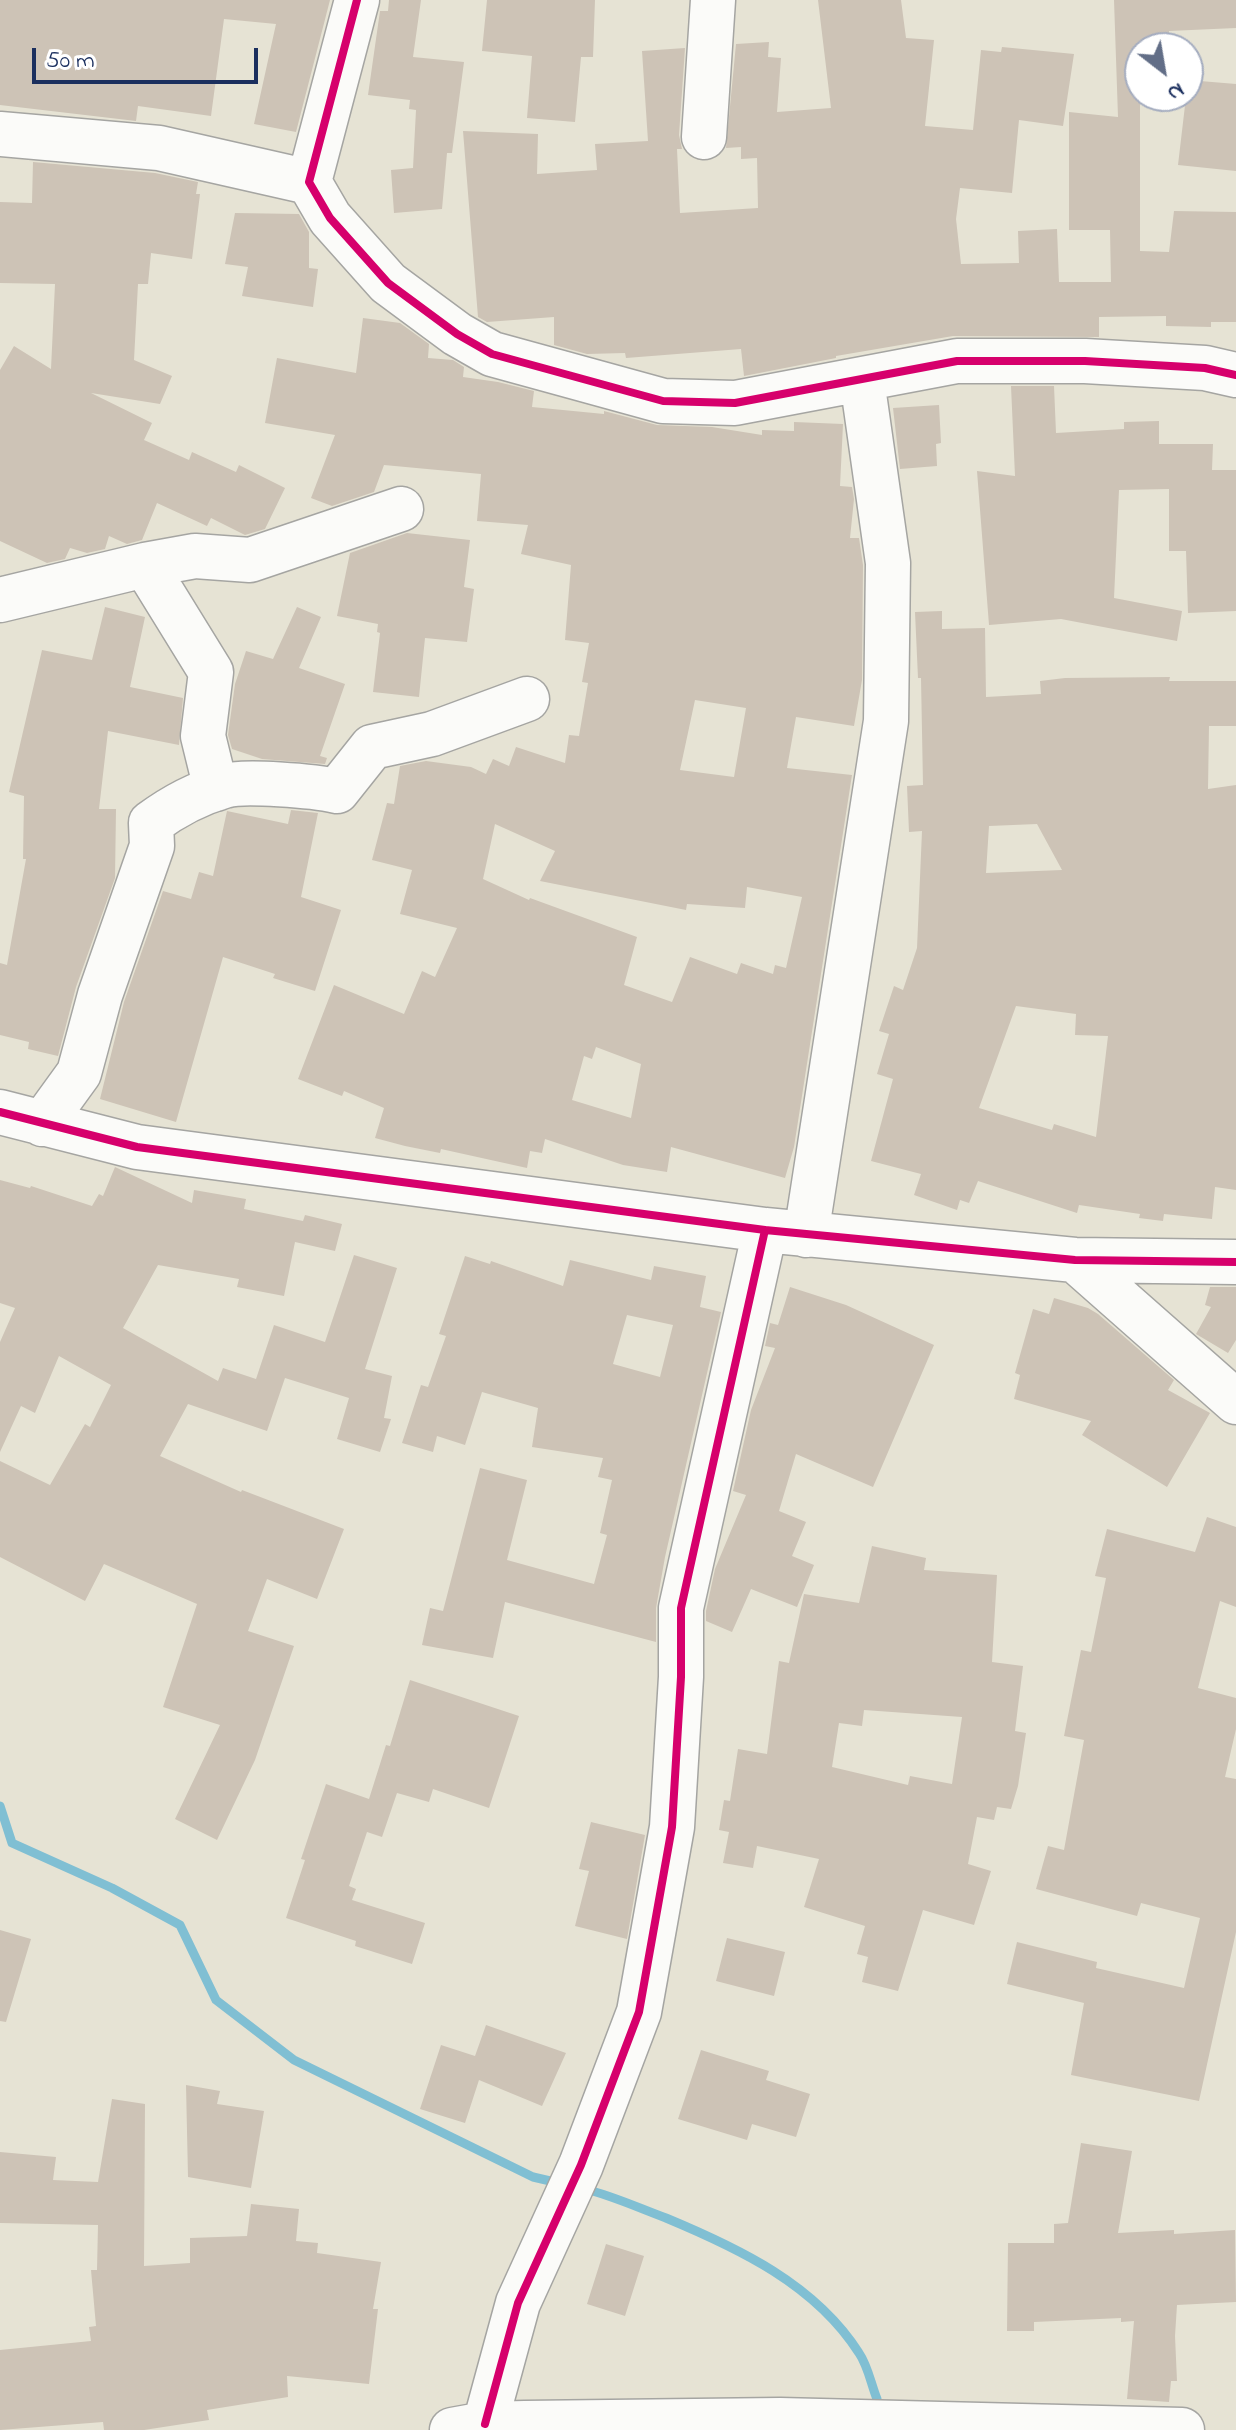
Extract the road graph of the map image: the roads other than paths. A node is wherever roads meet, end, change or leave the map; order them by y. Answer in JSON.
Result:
{"nodes":[{"id":1,"x":357,"y":0,"type":"edge"},
{"id":2,"x":713,"y":0,"type":"edge"},
{"id":3,"x":0,"y":134,"type":"edge"},
{"id":4,"x":704,"y":137,"type":"dead end"},
{"id":5,"x":309,"y":182,"type":"junction"},
{"id":6,"x":1236,"y":375,"type":"edge"},
{"id":7,"x":862,"y":380,"type":"junction"},
{"id":8,"x":401,"y":509,"type":"dead end"},
{"id":9,"x":145,"y":565,"type":"junction"},
{"id":10,"x":0,"y":600,"type":"edge"},
{"id":11,"x":527,"y":699,"type":"dead end"},
{"id":12,"x":216,"y":789,"type":"junction"},
{"id":13,"x":0,"y":1112,"type":"edge"},
{"id":14,"x":42,"y":1124,"type":"junction"},
{"id":15,"x":786,"y":1233,"type":"junction"},
{"id":16,"x":1229,"y":1255,"type":"edge"},
{"id":17,"x":1075,"y":1260,"type":"junction"},
{"id":18,"x":1236,"y":1402,"type":"edge"},
{"id":19,"x":779,"y":2425,"type":"edge"},
{"id":20,"x":468,"y":2427,"type":"edge"},
{"id":21,"x":1182,"y":2430,"type":"edge"}],
"edges":[{"from":1,"to":5,"type":"street"},
{"from":2,"to":4,"type":"street"},
{"from":3,"to":5,"type":"street"},
{"from":5,"to":7,"type":"street"},
{"from":6,"to":7,"type":"street"},
{"from":7,"to":15,"type":"street"},
{"from":8,"to":9,"type":"street"},
{"from":9,"to":10,"type":"street"},
{"from":9,"to":12,"type":"street"},
{"from":11,"to":12,"type":"street"},
{"from":12,"to":14,"type":"street"},
{"from":13,"to":14,"type":"street"},
{"from":14,"to":15,"type":"street"},
{"from":15,"to":17,"type":"street"},
{"from":15,"to":20,"type":"street"},
{"from":16,"to":17,"type":"street"},
{"from":17,"to":18,"type":"street"},
{"from":19,"to":20,"type":"street"},
{"from":19,"to":21,"type":"street"}]}
